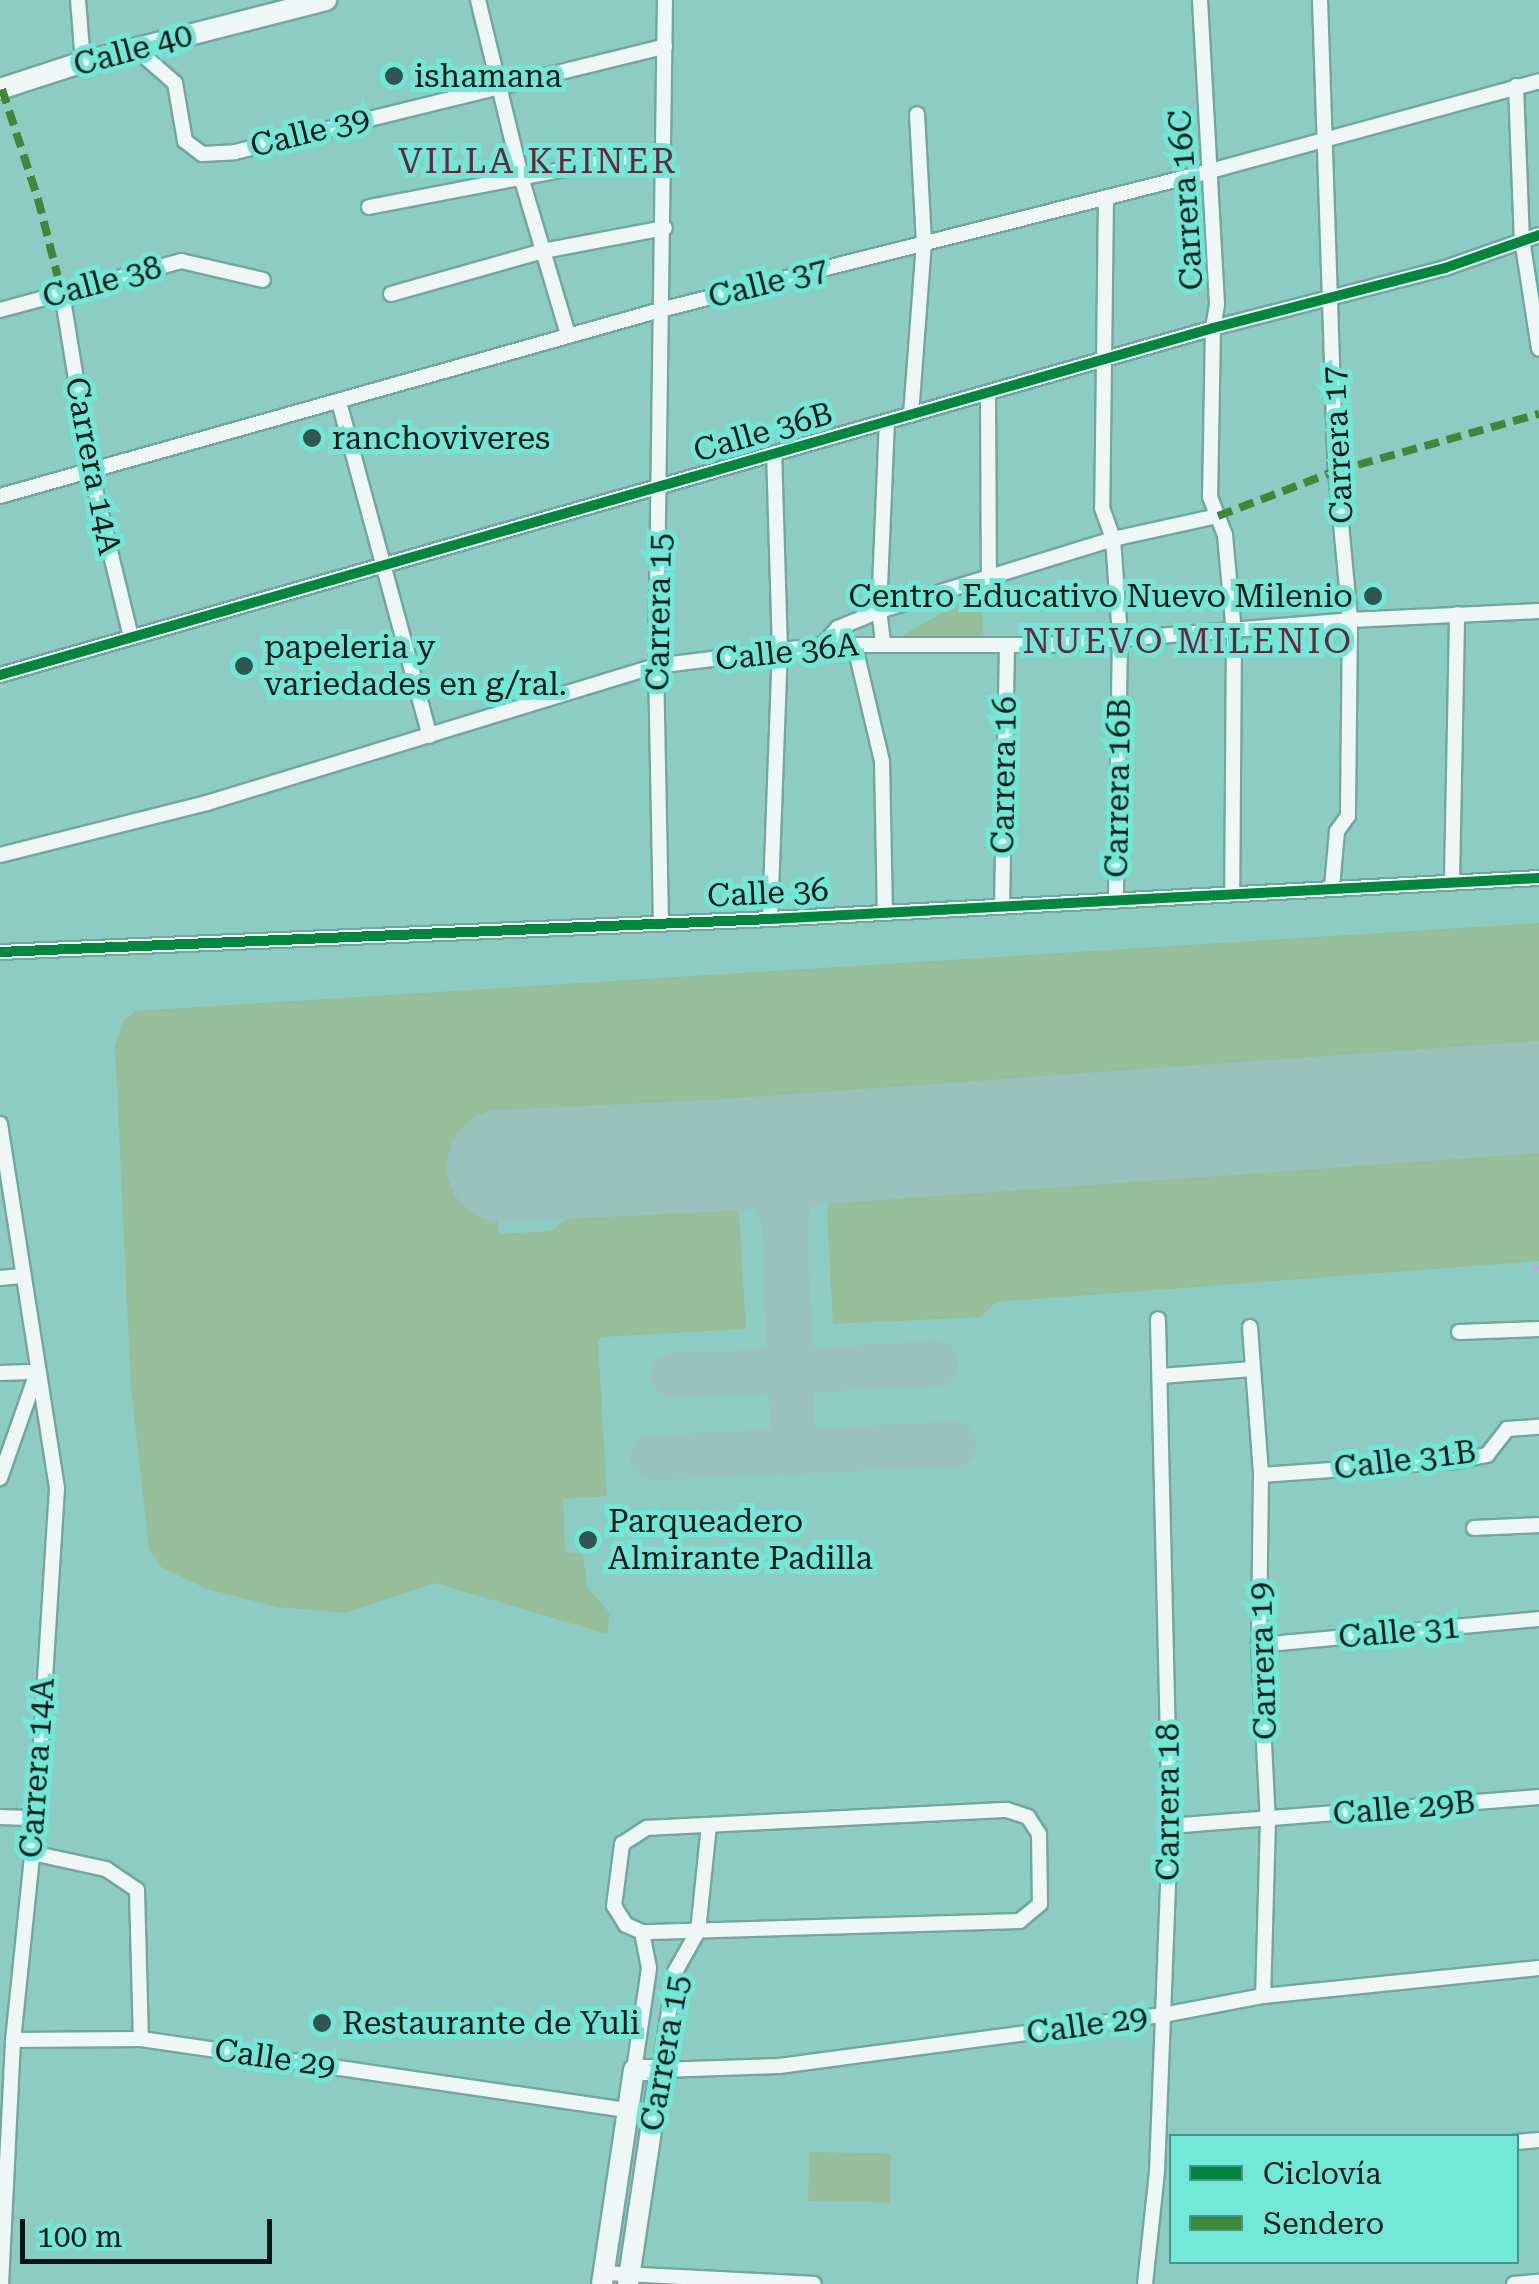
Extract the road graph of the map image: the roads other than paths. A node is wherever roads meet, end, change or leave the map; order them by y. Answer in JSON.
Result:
{"nodes":[{"id":1,"x":78,"y":0,"type":"edge"},
{"id":2,"x":326,"y":0,"type":"edge"},
{"id":3,"x":478,"y":0,"type":"edge"},
{"id":4,"x":666,"y":0,"type":"edge"},
{"id":5,"x":1200,"y":0,"type":"edge"},
{"id":6,"x":1320,"y":0,"type":"edge"},
{"id":7,"x":665,"y":46,"type":"junction"},
{"id":8,"x":135,"y":48,"type":"junction"},
{"id":9,"x":84,"y":62,"type":"junction"},
{"id":10,"x":1539,"y":81,"type":"edge"},
{"id":11,"x":497,"y":84,"type":"junction"},
{"id":12,"x":1516,"y":86,"type":"junction"},
{"id":13,"x":0,"y":90,"type":"edge"},
{"id":14,"x":917,"y":114,"type":"dead end"},
{"id":15,"x":1326,"y":138,"type":"junction"},
{"id":16,"x":665,"y":150,"type":"junction"},
{"id":17,"x":1207,"y":172,"type":"junction"},
{"id":18,"x":521,"y":177,"type":"junction"},
{"id":19,"x":1106,"y":198,"type":"junction"},
{"id":20,"x":370,"y":206,"type":"dead end"},
{"id":21,"x":664,"y":228,"type":"junction"},
{"id":22,"x":1539,"y":235,"type":"edge"},
{"id":23,"x":1522,"y":240,"type":"junction"},
{"id":24,"x":924,"y":243,"type":"junction"},
{"id":25,"x":543,"y":251,"type":"junction"},
{"id":26,"x":263,"y":280,"type":"dead end"},
{"id":27,"x":62,"y":293,"type":"junction"},
{"id":28,"x":391,"y":294,"type":"dead end"},
{"id":29,"x":1333,"y":295,"type":"junction"},
{"id":30,"x":664,"y":309,"type":"junction"},
{"id":31,"x":0,"y":310,"type":"edge"},
{"id":32,"x":1212,"y":328,"type":"junction"},
{"id":33,"x":568,"y":336,"type":"junction"},
{"id":34,"x":1539,"y":349,"type":"edge"},
{"id":35,"x":1104,"y":362,"type":"junction"},
{"id":36,"x":988,"y":396,"type":"junction"},
{"id":37,"x":339,"y":402,"type":"junction"},
{"id":38,"x":910,"y":416,"type":"junction"},
{"id":39,"x":886,"y":423,"type":"junction"},
{"id":40,"x":774,"y":456,"type":"junction"},
{"id":41,"x":91,"y":473,"type":"junction"},
{"id":42,"x":662,"y":486,"type":"junction"},
{"id":43,"x":0,"y":496,"type":"edge"},
{"id":44,"x":1218,"y":516,"type":"junction"},
{"id":45,"x":1113,"y":538,"type":"junction"},
{"id":46,"x":380,"y":566,"type":"junction"},
{"id":47,"x":989,"y":577,"type":"junction"},
{"id":48,"x":879,"y":611,"type":"junction"},
{"id":49,"x":1539,"y":611,"type":"edge"},
{"id":50,"x":1458,"y":614,"type":"junction"},
{"id":51,"x":1350,"y":620,"type":"junction"},
{"id":52,"x":1234,"y":633,"type":"junction"},
{"id":53,"x":1120,"y":636,"type":"junction"},
{"id":54,"x":130,"y":638,"type":"junction"},
{"id":55,"x":883,"y":642,"type":"junction"},
{"id":56,"x":823,"y":645,"type":"junction"},
{"id":57,"x":1006,"y":645,"type":"junction"},
{"id":58,"x":855,"y":647,"type":"junction"},
{"id":59,"x":780,"y":652,"type":"junction"},
{"id":60,"x":656,"y":666,"type":"junction"},
{"id":61,"x":0,"y":675,"type":"edge"},
{"id":62,"x":430,"y":736,"type":"junction"},
{"id":63,"x":0,"y":855,"type":"edge"},
{"id":64,"x":1539,"y":878,"type":"edge"},
{"id":65,"x":1452,"y":880,"type":"junction"},
{"id":66,"x":1332,"y":887,"type":"junction"},
{"id":67,"x":1232,"y":894,"type":"junction"},
{"id":68,"x":1116,"y":901,"type":"junction"},
{"id":69,"x":1002,"y":906,"type":"junction"},
{"id":70,"x":884,"y":911,"type":"junction"},
{"id":71,"x":770,"y":919,"type":"junction"},
{"id":72,"x":661,"y":924,"type":"junction"},
{"id":73,"x":0,"y":952,"type":"edge"},
{"id":74,"x":0,"y":1128,"type":"edge"},
{"id":75,"x":22,"y":1276,"type":"junction"},
{"id":76,"x":0,"y":1278,"type":"edge"},
{"id":77,"x":1158,"y":1319,"type":"dead end"},
{"id":78,"x":1250,"y":1327,"type":"dead end"},
{"id":79,"x":1539,"y":1328,"type":"edge"},
{"id":80,"x":1459,"y":1332,"type":"dead end"},
{"id":81,"x":1252,"y":1369,"type":"junction"},
{"id":82,"x":37,"y":1372,"type":"junction"},
{"id":83,"x":0,"y":1373,"type":"edge"},
{"id":84,"x":1161,"y":1376,"type":"junction"},
{"id":85,"x":1539,"y":1427,"type":"edge"},
{"id":86,"x":0,"y":1475,"type":"edge"},
{"id":87,"x":1261,"y":1475,"type":"junction"},
{"id":88,"x":1539,"y":1524,"type":"edge"},
{"id":89,"x":1474,"y":1528,"type":"dead end"},
{"id":90,"x":1539,"y":1618,"type":"edge"},
{"id":91,"x":1260,"y":1645,"type":"junction"},
{"id":92,"x":1539,"y":1797,"type":"edge"},
{"id":93,"x":0,"y":1816,"type":"edge"},
{"id":94,"x":36,"y":1818,"type":"junction"},
{"id":95,"x":1268,"y":1820,"type":"junction"},
{"id":96,"x":709,"y":1825,"type":"junction"},
{"id":97,"x":1170,"y":1826,"type":"junction"},
{"id":98,"x":32,"y":1853,"type":"junction"},
{"id":99,"x":642,"y":1932,"type":"junction"},
{"id":100,"x":698,"y":1932,"type":"junction"},
{"id":101,"x":1539,"y":1968,"type":"edge"},
{"id":102,"x":1264,"y":1996,"type":"junction"},
{"id":103,"x":1163,"y":2015,"type":"junction"},
{"id":104,"x":141,"y":2039,"type":"junction"},
{"id":105,"x":13,"y":2040,"type":"junction"},
{"id":106,"x":634,"y":2070,"type":"junction"},
{"id":107,"x":660,"y":2070,"type":"junction"},
{"id":108,"x":6,"y":2092,"type":"edge"},
{"id":109,"x":628,"y":2110,"type":"junction"},
{"id":110,"x":654,"y":2114,"type":"junction"},
{"id":111,"x":1164,"y":2172,"type":"edge"},
{"id":112,"x":603,"y":2279,"type":"edge"},
{"id":113,"x":629,"y":2280,"type":"edge"},
{"id":114,"x":1539,"y":2282,"type":"edge"},
{"id":115,"x":1,"y":2284,"type":"edge"},
{"id":116,"x":814,"y":2284,"type":"edge"},
{"id":117,"x":1145,"y":2284,"type":"edge"},
{"id":118,"x":1514,"y":2284,"type":"edge"}],
"edges":[{"from":1,"to":9,"type":"street"},
{"from":2,"to":8,"type":"street","name":"Calle 40"},
{"from":3,"to":11,"type":"street"},
{"from":4,"to":7,"type":"street","name":"Carrera 15"},
{"from":5,"to":17,"type":"street","name":"Carrera 16C"},
{"from":6,"to":15,"type":"street","name":"Carrera 17"},
{"from":7,"to":11,"type":"street","name":"Calle 39"},
{"from":7,"to":16,"type":"street","name":"Carrera 15"},
{"from":8,"to":9,"type":"street","name":"Calle 40"},
{"from":8,"to":11,"type":"street","name":"Calle 39"},
{"from":9,"to":13,"type":"street","name":"Calle 40"},
{"from":10,"to":12,"type":"street","name":"Calle 37"},
{"from":11,"to":18,"type":"street"},
{"from":12,"to":15,"type":"street","name":"Calle 37"},
{"from":12,"to":23,"type":"street"},
{"from":14,"to":24,"type":"street"},
{"from":15,"to":17,"type":"street","name":"Calle 37"},
{"from":15,"to":29,"type":"street","name":"Carrera 17"},
{"from":16,"to":18,"type":"street"},
{"from":16,"to":21,"type":"street","name":"Carrera 15"},
{"from":17,"to":19,"type":"street","name":"Calle 37"},
{"from":17,"to":32,"type":"street","name":"Carrera 16C"},
{"from":18,"to":20,"type":"street"},
{"from":18,"to":25,"type":"street"},
{"from":19,"to":24,"type":"street","name":"Calle 37"},
{"from":19,"to":35,"type":"street","name":"Carrera 16B"},
{"from":21,"to":25,"type":"street"},
{"from":21,"to":30,"type":"street","name":"Carrera 15"},
{"from":22,"to":23,"type":"street","name":"Calle 36B"},
{"from":23,"to":29,"type":"street","name":"Calle 36B"},
{"from":23,"to":34,"type":"street"},
{"from":24,"to":30,"type":"street","name":"Calle 37"},
{"from":24,"to":38,"type":"street"},
{"from":25,"to":28,"type":"street"},
{"from":25,"to":33,"type":"street"},
{"from":26,"to":27,"type":"street","name":"Calle 38"},
{"from":27,"to":31,"type":"street","name":"Calle 38"},
{"from":27,"to":41,"type":"street","name":"Carrera 14A"},
{"from":29,"to":32,"type":"street","name":"Calle 36B"},
{"from":29,"to":51,"type":"street","name":"Carrera 17"},
{"from":30,"to":33,"type":"street","name":"Calle 37"},
{"from":30,"to":42,"type":"street","name":"Carrera 15"},
{"from":32,"to":35,"type":"street","name":"Calle 36B"},
{"from":32,"to":44,"type":"street","name":"Carrera 16C"},
{"from":33,"to":37,"type":"street","name":"Calle 37"},
{"from":35,"to":36,"type":"street","name":"Calle 36B"},
{"from":35,"to":45,"type":"street","name":"Carrera 16B"},
{"from":36,"to":38,"type":"street","name":"Calle 36B"},
{"from":36,"to":47,"type":"street"},
{"from":37,"to":41,"type":"street","name":"Calle 37"},
{"from":37,"to":46,"type":"street"},
{"from":38,"to":39,"type":"street","name":"Calle 36B"},
{"from":39,"to":40,"type":"street","name":"Calle 36B"},
{"from":39,"to":48,"type":"street"},
{"from":40,"to":42,"type":"street","name":"Calle 36B"},
{"from":40,"to":59,"type":"street"},
{"from":41,"to":43,"type":"street","name":"Calle 37"},
{"from":41,"to":54,"type":"street","name":"Carrera 14A"},
{"from":42,"to":46,"type":"street","name":"Calle 36B"},
{"from":42,"to":60,"type":"street","name":"Carrera 15"},
{"from":44,"to":45,"type":"street"},
{"from":44,"to":52,"type":"street","name":"Carrera 16C"},
{"from":45,"to":47,"type":"street"},
{"from":45,"to":53,"type":"street","name":"Carrera 16B"},
{"from":46,"to":54,"type":"street","name":"Calle 36B"},
{"from":46,"to":62,"type":"street"},
{"from":47,"to":48,"type":"street"},
{"from":48,"to":55,"type":"street"},
{"from":48,"to":56,"type":"street"},
{"from":49,"to":50,"type":"street","name":"Calle 36A"},
{"from":50,"to":51,"type":"street","name":"Calle 36A"},
{"from":50,"to":65,"type":"street"},
{"from":51,"to":52,"type":"street","name":"Calle 36A"},
{"from":51,"to":66,"type":"street","name":"Carrera 17"},
{"from":52,"to":53,"type":"street","name":"Calle 36A"},
{"from":52,"to":67,"type":"street","name":"Carrera 16C"},
{"from":53,"to":57,"type":"street","name":"Calle 36A"},
{"from":53,"to":68,"type":"street","name":"Carrera 16B"},
{"from":54,"to":61,"type":"street","name":"Calle 36B"},
{"from":55,"to":57,"type":"street","name":"Calle 36A"},
{"from":55,"to":58,"type":"street","name":"Calle 36A"},
{"from":56,"to":58,"type":"street","name":"Calle 36A"},
{"from":56,"to":59,"type":"street","name":"Calle 36A"},
{"from":57,"to":69,"type":"street","name":"Carrera 16"},
{"from":58,"to":70,"type":"street"},
{"from":59,"to":60,"type":"street","name":"Calle 36A"},
{"from":59,"to":71,"type":"street"},
{"from":60,"to":62,"type":"street","name":"Calle 36A"},
{"from":60,"to":72,"type":"street","name":"Carrera 15"},
{"from":62,"to":63,"type":"street","name":"Calle 36A"},
{"from":64,"to":65,"type":"street","name":"Calle 36"},
{"from":65,"to":66,"type":"street","name":"Calle 36"},
{"from":66,"to":67,"type":"street","name":"Calle 36"},
{"from":67,"to":68,"type":"street","name":"Calle 36"},
{"from":68,"to":69,"type":"street","name":"Calle 36"},
{"from":69,"to":70,"type":"street","name":"Calle 36"},
{"from":70,"to":71,"type":"street","name":"Calle 36"},
{"from":71,"to":72,"type":"street","name":"Calle 36"},
{"from":72,"to":73,"type":"street","name":"Calle 36"},
{"from":74,"to":75,"type":"street","name":"Carrera 14A"},
{"from":75,"to":76,"type":"street"},
{"from":75,"to":82,"type":"street","name":"Carrera 14A"},
{"from":77,"to":84,"type":"street","name":"Carrera 18"},
{"from":78,"to":81,"type":"street","name":"Carrera 19"},
{"from":79,"to":80,"type":"street"},
{"from":81,"to":84,"type":"street"},
{"from":81,"to":87,"type":"street","name":"Carrera 19"},
{"from":82,"to":83,"type":"street"},
{"from":82,"to":86,"type":"street"},
{"from":82,"to":94,"type":"street","name":"Carrera 14A"},
{"from":84,"to":97,"type":"street","name":"Carrera 18"},
{"from":85,"to":87,"type":"street","name":"Calle 31B"},
{"from":87,"to":91,"type":"street","name":"Carrera 19"},
{"from":88,"to":89,"type":"street"},
{"from":90,"to":91,"type":"street","name":"Calle 31"},
{"from":91,"to":95,"type":"street","name":"Carrera 19"},
{"from":92,"to":95,"type":"street","name":"Calle 29B"},
{"from":93,"to":94,"type":"street"},
{"from":94,"to":98,"type":"street","name":"Carrera 14A"},
{"from":95,"to":97,"type":"street","name":"Calle 29B"},
{"from":95,"to":102,"type":"street","name":"Carrera 19"},
{"from":96,"to":99,"type":"street"},
{"from":96,"to":100,"type":"street","name":"Carrera 15"},
{"from":96,"to":100,"type":"street"},
{"from":97,"to":103,"type":"street","name":"Carrera 18"},
{"from":98,"to":104,"type":"street"},
{"from":98,"to":105,"type":"street","name":"Carrera 14A"},
{"from":99,"to":100,"type":"street"},
{"from":99,"to":106,"type":"street","name":"Carrera 15"},
{"from":100,"to":107,"type":"street","name":"Carrera 15"},
{"from":101,"to":102,"type":"street","name":"Calle 29"},
{"from":102,"to":103,"type":"street","name":"Calle 29"},
{"from":103,"to":107,"type":"street","name":"Calle 29"},
{"from":103,"to":111,"type":"street","name":"Carrera 18"},
{"from":104,"to":105,"type":"street","name":"Calle 29"},
{"from":104,"to":109,"type":"street","name":"Calle 29"},
{"from":105,"to":108,"type":"street","name":"Carrera 14A"},
{"from":106,"to":107,"type":"street","name":"Calle 29"},
{"from":106,"to":109,"type":"street","name":"Carrera 15"},
{"from":107,"to":110,"type":"street","name":"Carrera 15"},
{"from":108,"to":115,"type":"street","name":"Carrera 14A"},
{"from":109,"to":110,"type":"street","name":"Calle 29"},
{"from":109,"to":112,"type":"street","name":"Carrera 15"},
{"from":110,"to":113,"type":"street","name":"Carrera 15"},
{"from":111,"to":117,"type":"street","name":"Carrera 18"},
{"from":112,"to":113,"type":"street"},
{"from":113,"to":116,"type":"street"},
{"from":114,"to":118,"type":"street"}]}
